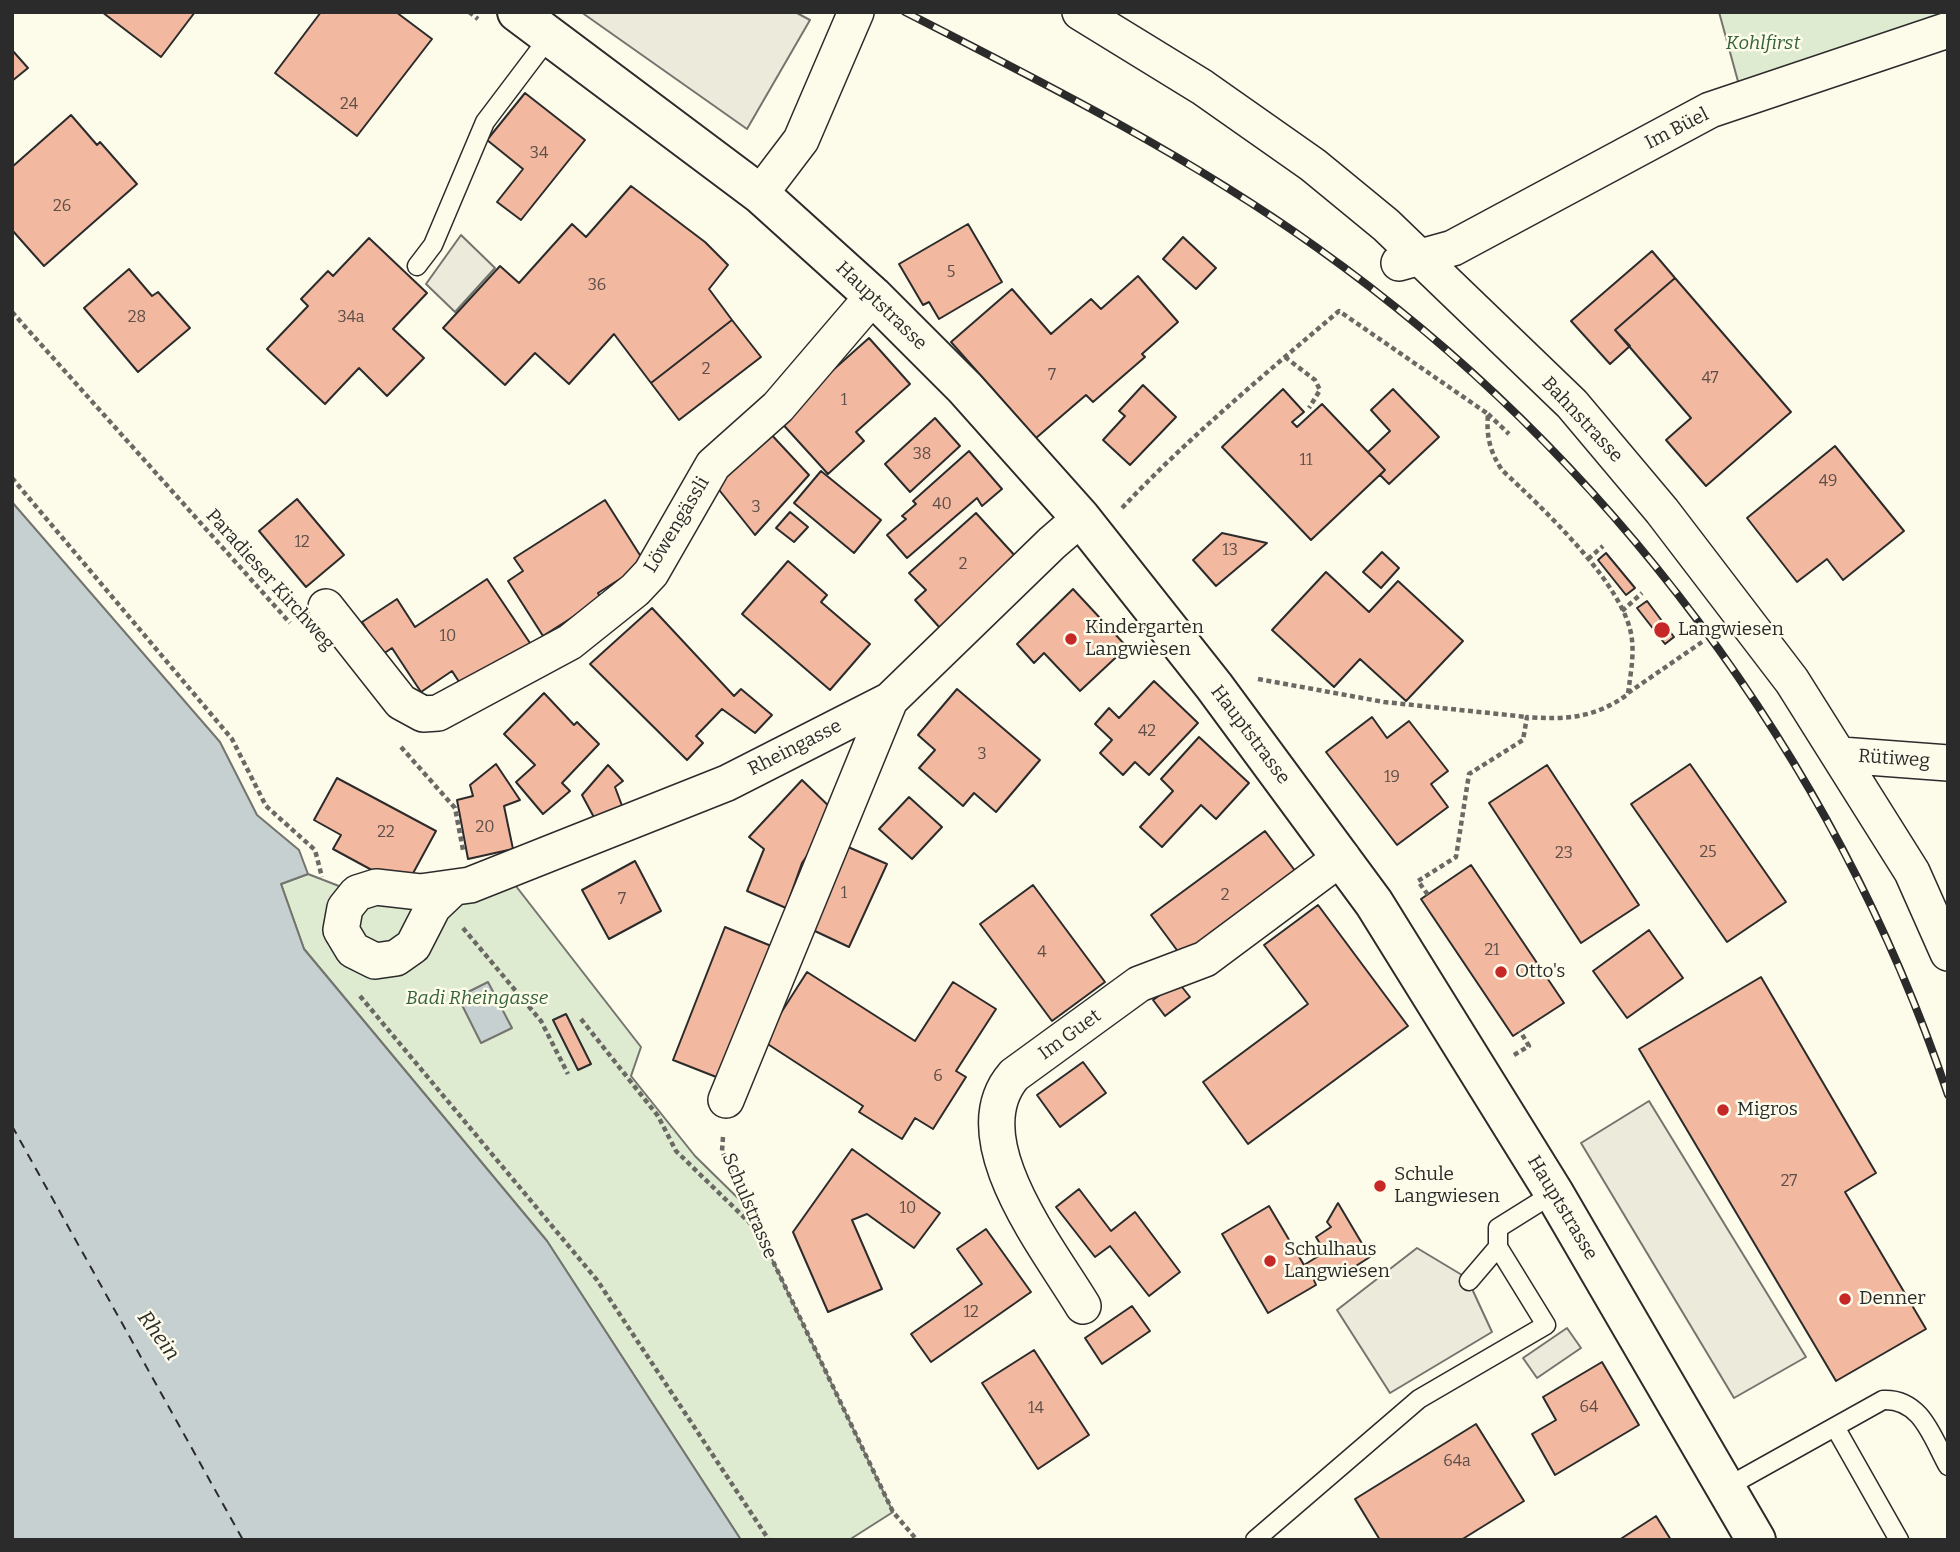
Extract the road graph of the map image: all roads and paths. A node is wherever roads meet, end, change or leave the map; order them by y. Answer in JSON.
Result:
{"nodes":[{"id":1,"x":469,"y":12,"type":"edge"},
{"id":2,"x":517,"y":12,"type":"edge"},
{"id":3,"x":856,"y":12,"type":"edge"},
{"id":4,"x":1080,"y":12,"type":"edge"},
{"id":5,"x":480,"y":20,"type":"dead end"},
{"id":6,"x":1948,"y":30,"type":"edge"},
{"id":7,"x":550,"y":36,"type":"junction"},
{"id":8,"x":760,"y":194,"type":"junction"},
{"id":9,"x":1406,"y":261,"type":"junction"},
{"id":10,"x":417,"y":266,"type":"dead end"},
{"id":11,"x":873,"y":296,"type":"junction"},
{"id":12,"x":12,"y":312,"type":"edge"},
{"id":13,"x":1285,"y":357,"type":"junction"},
{"id":14,"x":1308,"y":408,"type":"dead end"},
{"id":15,"x":1488,"y":414,"type":"junction"},
{"id":16,"x":1509,"y":434,"type":"dead end"},
{"id":17,"x":12,"y":478,"type":"edge"},
{"id":18,"x":1098,"y":517,"type":"junction"},
{"id":19,"x":1603,"y":546,"type":"dead end"},
{"id":20,"x":1588,"y":559,"type":"junction"},
{"id":21,"x":1643,"y":593,"type":"dead end"},
{"id":22,"x":326,"y":607,"type":"dead end"},
{"id":23,"x":1622,"y":611,"type":"junction"},
{"id":24,"x":299,"y":632,"type":"dead end"},
{"id":25,"x":1702,"y":642,"type":"dead end"},
{"id":26,"x":1248,"y":677,"type":"dead end"},
{"id":27,"x":1628,"y":694,"type":"junction"},
{"id":28,"x":890,"y":700,"type":"junction"},
{"id":29,"x":1527,"y":718,"type":"junction"},
{"id":30,"x":400,"y":746,"type":"dead end"},
{"id":31,"x":1841,"y":755,"type":"junction"},
{"id":32,"x":1948,"y":763,"type":"edge"},
{"id":33,"x":1342,"y":857,"type":"junction"},
{"id":34,"x":324,"y":888,"type":"dead end"},
{"id":35,"x":454,"y":891,"type":"junction"},
{"id":36,"x":1427,"y":895,"type":"dead end"},
{"id":37,"x":1948,"y":953,"type":"edge"},
{"id":38,"x":356,"y":992,"type":"dead end"},
{"id":39,"x":581,"y":1019,"type":"dead end"},
{"id":40,"x":1520,"y":1031,"type":"dead end"},
{"id":41,"x":1512,"y":1056,"type":"dead end"},
{"id":42,"x":568,"y":1074,"type":"dead end"},
{"id":43,"x":726,"y":1100,"type":"joint"},
{"id":44,"x":1554,"y":1193,"type":"junction"},
{"id":45,"x":758,"y":1231,"type":"junction"},
{"id":46,"x":1498,"y":1247,"type":"junction"},
{"id":47,"x":1469,"y":1281,"type":"dead end"},
{"id":48,"x":1083,"y":1306,"type":"dead end"},
{"id":49,"x":1835,"y":1427,"type":"junction"},
{"id":50,"x":1948,"y":1466,"type":"edge"},
{"id":51,"x":1727,"y":1488,"type":"junction"},
{"id":52,"x":769,"y":1540,"type":"edge"},
{"id":53,"x":917,"y":1540,"type":"edge"},
{"id":54,"x":1255,"y":1540,"type":"edge"},
{"id":55,"x":1756,"y":1540,"type":"edge"},
{"id":56,"x":1899,"y":1540,"type":"edge"}],
"edges":[{"from":1,"to":5,"type":"path"},
{"from":2,"to":7,"type":"main road","name":"Hauptstrasse"},
{"from":3,"to":8,"type":"street"},
{"from":4,"to":9,"type":"street","name":"Bahnstrasse"},
{"from":6,"to":9,"type":"street","name":"Im Büel"},
{"from":7,"to":8,"type":"main road","name":"Hauptstrasse"},
{"from":7,"to":10,"type":"lane"},
{"from":8,"to":11,"type":"main road","name":"Hauptstrasse"},
{"from":9,"to":31,"type":"street","name":"Bahnstrasse"},
{"from":11,"to":18,"type":"main road","name":"Hauptstrasse"},
{"from":11,"to":22,"type":"street","name":"Löwengässli"},
{"from":12,"to":24,"type":"path","name":"Paradieser Kirchweg"},
{"from":13,"to":14,"type":"path"},
{"from":13,"to":15,"type":"path"},
{"from":13,"to":18,"type":"path"},
{"from":15,"to":16,"type":"path"},
{"from":15,"to":20,"type":"path"},
{"from":17,"to":34,"type":"path"},
{"from":18,"to":28,"type":"street","name":"Rheingasse"},
{"from":18,"to":33,"type":"main road","name":"Hauptstrasse"},
{"from":19,"to":20,"type":"path"},
{"from":20,"to":23,"type":"path"},
{"from":21,"to":23,"type":"path"},
{"from":23,"to":27,"type":"path"},
{"from":25,"to":27,"type":"path"},
{"from":26,"to":29,"type":"path"},
{"from":27,"to":29,"type":"path"},
{"from":28,"to":35,"type":"street","name":"Rheingasse"},
{"from":28,"to":43,"type":"street"},
{"from":29,"to":36,"type":"path"},
{"from":30,"to":35,"type":"path"},
{"from":31,"to":32,"type":"street","name":"Rütiweg"},
{"from":31,"to":37,"type":"street","name":"Bahnstrasse"},
{"from":33,"to":44,"type":"main road","name":"Hauptstrasse"},
{"from":33,"to":48,"type":"street","name":"Im Guet"},
{"from":35,"to":42,"type":"path"},
{"from":38,"to":52,"type":"path"},
{"from":39,"to":45,"type":"path"},
{"from":40,"to":41,"type":"path"},
{"from":43,"to":45,"type":"path","name":"Schulstrasse"},
{"from":44,"to":46,"type":"lane"},
{"from":44,"to":51,"type":"main road","name":"Hauptstrasse"},
{"from":45,"to":53,"type":"path","name":"Schulstrasse"},
{"from":46,"to":47,"type":"lane"},
{"from":46,"to":54,"type":"lane"},
{"from":49,"to":50,"type":"lane"},
{"from":49,"to":51,"type":"lane"},
{"from":49,"to":56,"type":"lane"},
{"from":51,"to":55,"type":"main road","name":"Hauptstrasse"}]}
